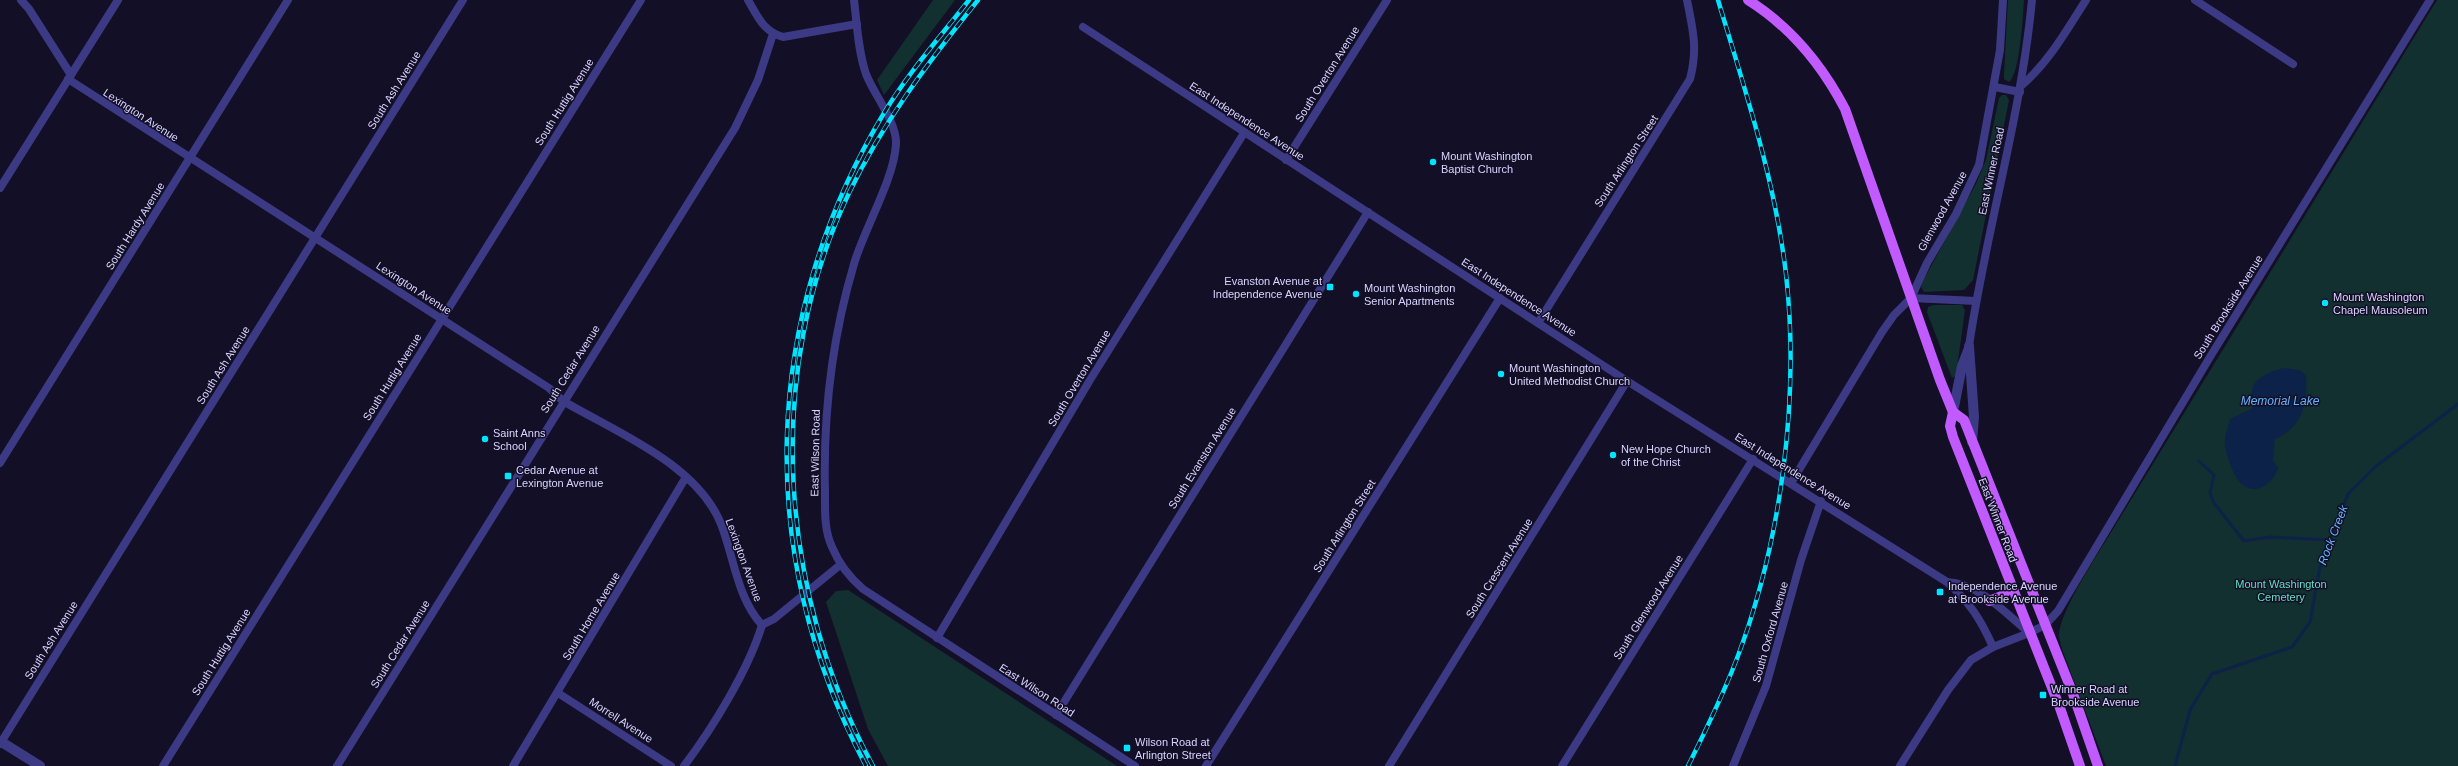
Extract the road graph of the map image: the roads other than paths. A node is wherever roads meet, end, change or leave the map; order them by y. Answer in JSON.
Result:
{"nodes":[{"id":1,"x":21,"y":0,"type":"edge"},
{"id":2,"x":118,"y":0,"type":"edge"},
{"id":3,"x":288,"y":0,"type":"edge"},
{"id":4,"x":463,"y":0,"type":"edge"},
{"id":5,"x":641,"y":0,"type":"edge"},
{"id":6,"x":748,"y":0,"type":"edge"},
{"id":7,"x":854,"y":0,"type":"edge"},
{"id":8,"x":1387,"y":0,"type":"edge"},
{"id":9,"x":1688,"y":0,"type":"edge"},
{"id":10,"x":1748,"y":0,"type":"edge"},
{"id":11,"x":2003,"y":0,"type":"edge"},
{"id":12,"x":2032,"y":0,"type":"edge"},
{"id":13,"x":2086,"y":0,"type":"edge"},
{"id":14,"x":2195,"y":0,"type":"edge"},
{"id":15,"x":2430,"y":0,"type":"edge"},
{"id":16,"x":857,"y":24,"type":"junction"},
{"id":17,"x":1083,"y":27,"type":"dead end"},
{"id":18,"x":773,"y":34,"type":"junction"},
{"id":19,"x":2293,"y":64,"type":"dead end"},
{"id":20,"x":69,"y":77,"type":"junction"},
{"id":21,"x":1995,"y":87,"type":"junction"},
{"id":22,"x":2020,"y":89,"type":"junction"},
{"id":23,"x":1244,"y":133,"type":"junction"},
{"id":24,"x":189,"y":159,"type":"junction"},
{"id":25,"x":1286,"y":160,"type":"junction"},
{"id":26,"x":0,"y":188,"type":"edge"},
{"id":27,"x":1368,"y":212,"type":"junction"},
{"id":28,"x":315,"y":238,"type":"junction"},
{"id":29,"x":1500,"y":298,"type":"junction"},
{"id":30,"x":1911,"y":298,"type":"junction"},
{"id":31,"x":1976,"y":301,"type":"junction"},
{"id":32,"x":442,"y":319,"type":"junction"},
{"id":33,"x":1538,"y":323,"type":"junction"},
{"id":34,"x":1969,"y":346,"type":"junction"},
{"id":35,"x":1627,"y":381,"type":"junction"},
{"id":36,"x":563,"y":401,"type":"junction"},
{"id":37,"x":1953,"y":412,"type":"junction"},
{"id":38,"x":1972,"y":442,"type":"junction"},
{"id":39,"x":1753,"y":459,"type":"junction"},
{"id":40,"x":0,"y":463,"type":"edge"},
{"id":41,"x":686,"y":477,"type":"junction"},
{"id":42,"x":1791,"y":483,"type":"junction"},
{"id":43,"x":1992,"y":492,"type":"junction"},
{"id":44,"x":1976,"y":498,"type":"junction"},
{"id":45,"x":1821,"y":501,"type":"junction"},
{"id":46,"x":840,"y":564,"type":"junction"},
{"id":47,"x":1947,"y":582,"type":"junction"},
{"id":48,"x":2010,"y":587,"type":"junction"},
{"id":49,"x":1989,"y":601,"type":"junction"},
{"id":50,"x":762,"y":624,"type":"junction"},
{"id":51,"x":2045,"y":624,"type":"junction"},
{"id":52,"x":2029,"y":634,"type":"junction"},
{"id":53,"x":937,"y":638,"type":"junction"},
{"id":54,"x":1993,"y":647,"type":"junction"},
{"id":55,"x":558,"y":693,"type":"junction"},
{"id":56,"x":1056,"y":715,"type":"junction"},
{"id":57,"x":0,"y":742,"type":"edge"},
{"id":58,"x":40,"y":766,"type":"edge"},
{"id":59,"x":163,"y":766,"type":"edge"},
{"id":60,"x":337,"y":766,"type":"edge"},
{"id":61,"x":513,"y":766,"type":"edge"},
{"id":62,"x":671,"y":766,"type":"edge"},
{"id":63,"x":684,"y":766,"type":"edge"},
{"id":64,"x":1135,"y":766,"type":"edge"},
{"id":65,"x":1206,"y":766,"type":"edge"},
{"id":66,"x":1389,"y":766,"type":"edge"},
{"id":67,"x":1562,"y":766,"type":"edge"},
{"id":68,"x":1733,"y":766,"type":"edge"},
{"id":69,"x":1900,"y":766,"type":"edge"},
{"id":70,"x":2080,"y":766,"type":"edge"},
{"id":71,"x":2098,"y":766,"type":"edge"}],
"edges":[{"from":1,"to":20,"type":"street","name":"Lexington Avenue"},
{"from":2,"to":20,"type":"street"},
{"from":3,"to":24,"type":"street","name":"South Hardy Avenue"},
{"from":4,"to":28,"type":"street","name":"South Ash Avenue"},
{"from":5,"to":32,"type":"street","name":"South Huttig Avenue"},
{"from":6,"to":18,"type":"street"},
{"from":7,"to":16,"type":"street","name":"East Wilson Road"},
{"from":8,"to":25,"type":"street","name":"South Overton Avenue"},
{"from":9,"to":33,"type":"street","name":"South Arlington Street"},
{"from":10,"to":30,"type":"main road"},
{"from":11,"to":21,"type":"street"},
{"from":12,"to":22,"type":"street","name":"East Winner Road"},
{"from":13,"to":22,"type":"street"},
{"from":14,"to":19,"type":"street"},
{"from":15,"to":51,"type":"street","name":"South Brookside Avenue"},
{"from":16,"to":18,"type":"street"},
{"from":16,"to":46,"type":"street","name":"East Wilson Road"},
{"from":17,"to":23,"type":"street","name":"East Independence Avenue"},
{"from":18,"to":36,"type":"street","name":"South Cedar Avenue"},
{"from":20,"to":24,"type":"street","name":"Lexington Avenue"},
{"from":20,"to":26,"type":"street"},
{"from":21,"to":22,"type":"street"},
{"from":21,"to":30,"type":"street","name":"Glenwood Avenue"},
{"from":22,"to":31,"type":"street","name":"East Winner Road"},
{"from":23,"to":25,"type":"street","name":"East Independence Avenue"},
{"from":23,"to":53,"type":"street","name":"South Overton Avenue"},
{"from":24,"to":28,"type":"street","name":"Lexington Avenue"},
{"from":24,"to":40,"type":"street","name":"South Hardy Avenue"},
{"from":25,"to":27,"type":"street","name":"East Independence Avenue"},
{"from":27,"to":29,"type":"street","name":"East Independence Avenue"},
{"from":27,"to":56,"type":"street","name":"South Evanston Avenue"},
{"from":28,"to":32,"type":"street","name":"Lexington Avenue"},
{"from":28,"to":57,"type":"street","name":"South Ash Avenue"},
{"from":29,"to":33,"type":"street","name":"East Independence Avenue"},
{"from":29,"to":65,"type":"street","name":"South Arlington Street"},
{"from":30,"to":31,"type":"street"},
{"from":30,"to":37,"type":"main road"},
{"from":30,"to":42,"type":"street"},
{"from":31,"to":34,"type":"street","name":"East Winner Road"},
{"from":32,"to":36,"type":"street","name":"Lexington Avenue"},
{"from":32,"to":59,"type":"street","name":"South Huttig Avenue"},
{"from":33,"to":35,"type":"street","name":"East Independence Avenue"},
{"from":34,"to":37,"type":"street","name":"East Winner Road"},
{"from":34,"to":38,"type":"street","name":"East Winner Road"},
{"from":35,"to":39,"type":"street","name":"East Independence Avenue"},
{"from":35,"to":66,"type":"street","name":"South Crescent Avenue"},
{"from":36,"to":41,"type":"street","name":"Lexington Avenue"},
{"from":36,"to":60,"type":"street","name":"South Cedar Avenue"},
{"from":37,"to":38,"type":"main road"},
{"from":37,"to":44,"type":"main road","name":"East Winner Road"},
{"from":38,"to":43,"type":"main road","name":"East Winner Road"},
{"from":39,"to":42,"type":"street","name":"East Independence Avenue"},
{"from":39,"to":67,"type":"street","name":"South Glenwood Avenue"},
{"from":41,"to":50,"type":"street","name":"Lexington Avenue"},
{"from":41,"to":55,"type":"street","name":"South Home Avenue"},
{"from":42,"to":45,"type":"street","name":"East Independence Avenue"},
{"from":43,"to":44,"type":"main road"},
{"from":43,"to":51,"type":"main road","name":"East Winner Road"},
{"from":44,"to":48,"type":"main road","name":"East Winner Road"},
{"from":45,"to":47,"type":"street","name":"East Independence Avenue"},
{"from":45,"to":68,"type":"street","name":"South Oxford Avenue"},
{"from":46,"to":50,"type":"street"},
{"from":46,"to":53,"type":"street","name":"East Wilson Road"},
{"from":47,"to":49,"type":"street","name":"East Independence Avenue"},
{"from":47,"to":54,"type":"street","name":"East Independence Avenue"},
{"from":48,"to":49,"type":"main road"},
{"from":48,"to":52,"type":"main road","name":"East Winner Road"},
{"from":49,"to":52,"type":"street","name":"East Independence Avenue"},
{"from":50,"to":63,"type":"street"},
{"from":51,"to":52,"type":"street","name":"South Brookside Avenue"},
{"from":51,"to":71,"type":"main road","name":"East Winner Road"},
{"from":52,"to":54,"type":"street"},
{"from":52,"to":70,"type":"main road","name":"East Winner Road"},
{"from":53,"to":56,"type":"street","name":"East Wilson Road"},
{"from":54,"to":69,"type":"street"},
{"from":55,"to":61,"type":"street","name":"South Home Avenue"},
{"from":55,"to":62,"type":"street","name":"Morrell Avenue"},
{"from":56,"to":64,"type":"street","name":"East Wilson Road"},
{"from":57,"to":58,"type":"street"}]}
